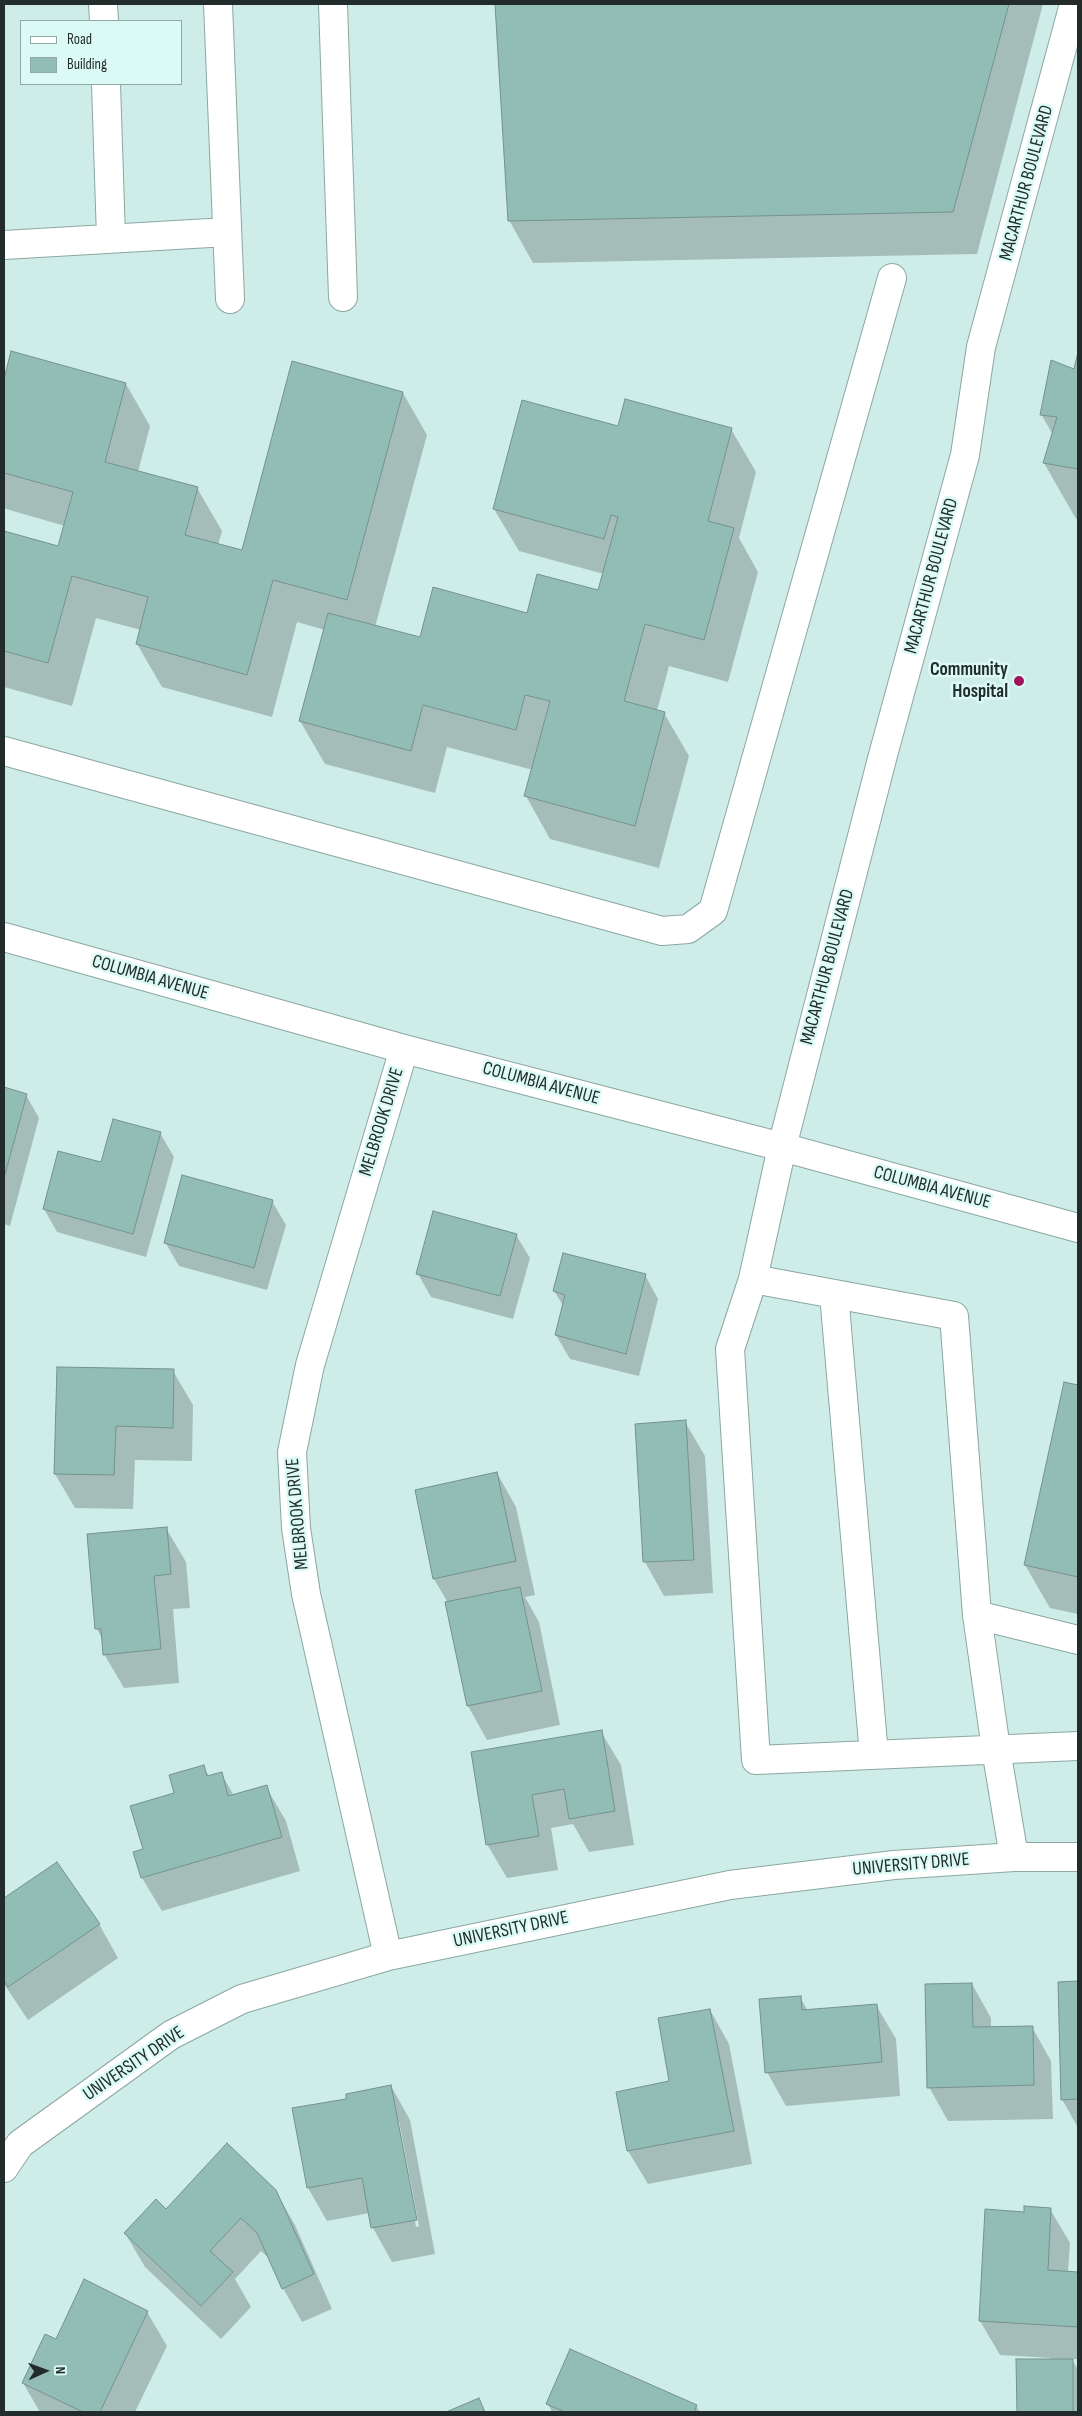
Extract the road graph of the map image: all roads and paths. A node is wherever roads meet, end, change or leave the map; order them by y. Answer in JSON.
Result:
{"nodes":[{"id":1,"x":103,"y":4,"type":"edge"},
{"id":2,"x":218,"y":4,"type":"edge"},
{"id":3,"x":333,"y":4,"type":"edge"},
{"id":4,"x":1074,"y":4,"type":"edge"},
{"id":5,"x":104,"y":20,"type":"edge"},
{"id":6,"x":106,"y":85,"type":"edge"},
{"id":7,"x":226,"y":232,"type":"junction"},
{"id":8,"x":4,"y":234,"type":"edge"},
{"id":9,"x":111,"y":238,"type":"junction"},
{"id":10,"x":4,"y":245,"type":"edge"},
{"id":11,"x":892,"y":278,"type":"dead end"},
{"id":12,"x":343,"y":297,"type":"dead end"},
{"id":13,"x":230,"y":299,"type":"dead end"},
{"id":14,"x":4,"y":751,"type":"edge"},
{"id":15,"x":4,"y":938,"type":"edge"},
{"id":16,"x":404,"y":1048,"type":"junction"},
{"id":17,"x":782,"y":1147,"type":"junction"},
{"id":18,"x":1078,"y":1228,"type":"edge"},
{"id":19,"x":753,"y":1280,"type":"junction"},
{"id":20,"x":834,"y":1294,"type":"junction"},
{"id":21,"x":977,"y":1615,"type":"junction"},
{"id":22,"x":1078,"y":1640,"type":"edge"},
{"id":23,"x":1078,"y":1746,"type":"edge"},
{"id":24,"x":996,"y":1749,"type":"junction"},
{"id":25,"x":874,"y":1755,"type":"junction"},
{"id":26,"x":1014,"y":1857,"type":"junction"},
{"id":27,"x":1078,"y":1857,"type":"edge"},
{"id":28,"x":388,"y":1956,"type":"junction"},
{"id":29,"x":4,"y":2168,"type":"edge"}],
"edges":[{"from":1,"to":5,"type":"street"},
{"from":2,"to":7,"type":"street"},
{"from":3,"to":12,"type":"street"},
{"from":4,"to":17,"type":"street","name":"MACARTHUR BOULEVARD"},
{"from":6,"to":9,"type":"street"},
{"from":7,"to":9,"type":"street"},
{"from":7,"to":13,"type":"street"},
{"from":8,"to":10,"type":"street"},
{"from":9,"to":10,"type":"street"},
{"from":11,"to":14,"type":"street"},
{"from":15,"to":16,"type":"street","name":"COLUMBIA AVENUE"},
{"from":16,"to":17,"type":"street","name":"COLUMBIA AVENUE"},
{"from":16,"to":28,"type":"street","name":"MELBROOK DRIVE"},
{"from":17,"to":18,"type":"street","name":"COLUMBIA AVENUE"},
{"from":17,"to":19,"type":"street","name":"MACARTHUR BOULEVARD"},
{"from":19,"to":20,"type":"street"},
{"from":19,"to":25,"type":"street","name":"MACARTHUR BOULEVARD"},
{"from":20,"to":21,"type":"street"},
{"from":20,"to":25,"type":"street"},
{"from":21,"to":22,"type":"street"},
{"from":21,"to":24,"type":"street"},
{"from":23,"to":24,"type":"street"},
{"from":24,"to":25,"type":"street"},
{"from":24,"to":26,"type":"street"},
{"from":26,"to":27,"type":"street","name":"UNIVERSITY DRIVE"},
{"from":26,"to":28,"type":"street","name":"UNIVERSITY DRIVE"},
{"from":28,"to":29,"type":"street","name":"UNIVERSITY DRIVE"}]}
